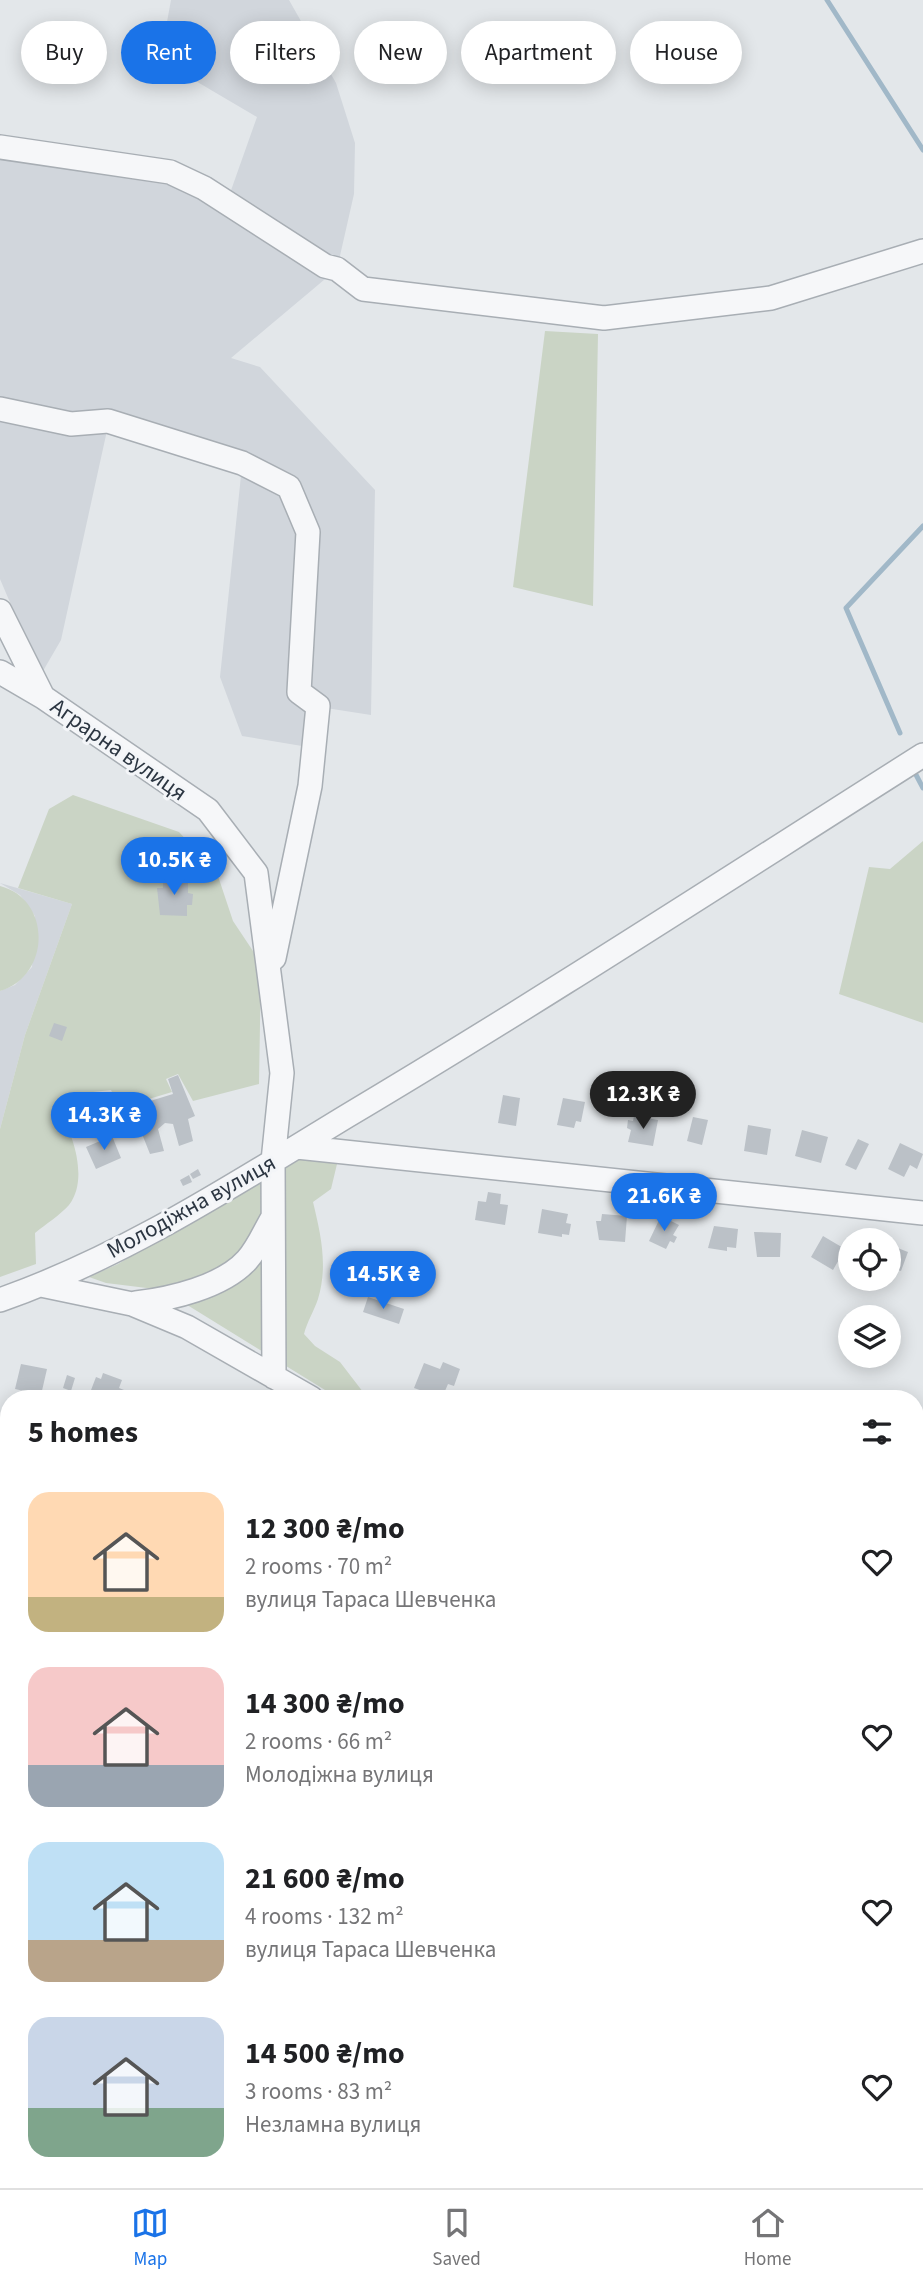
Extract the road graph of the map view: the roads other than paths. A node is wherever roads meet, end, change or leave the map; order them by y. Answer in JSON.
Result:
{"nodes":[{"id":1,"x":0,"y":147,"type":"edge"},
{"id":2,"x":923,"y":251,"type":"edge"},
{"id":3,"x":0,"y":409,"type":"edge"},
{"id":4,"x":0,"y":611,"type":"edge"},
{"id":5,"x":0,"y":672,"type":"edge"},
{"id":6,"x":43,"y":697,"type":"junction"},
{"id":7,"x":923,"y":755,"type":"edge"},
{"id":8,"x":270,"y":977,"type":"junction"},
{"id":9,"x":297,"y":1147,"type":"junction"},
{"id":10,"x":273,"y":1161,"type":"junction"},
{"id":11,"x":923,"y":1213,"type":"edge"},
{"id":12,"x":273,"y":1217,"type":"junction"},
{"id":13,"x":41,"y":1285,"type":"junction"},
{"id":14,"x":0,"y":1300,"type":"edge"},
{"id":15,"x":132,"y":1304,"type":"junction"},
{"id":16,"x":274,"y":1377,"type":"junction"},
{"id":17,"x":297,"y":1390,"type":"edge"}],
"edges":[{"from":1,"to":2,"type":"street"},
{"from":3,"to":8,"type":"street"},
{"from":4,"to":6,"type":"street"},
{"from":5,"to":6,"type":"street","name":"Аграрна вулиця"},
{"from":6,"to":8,"type":"street","name":"Аграрна вулиця"},
{"from":7,"to":9,"type":"street","name":"Молодіжна вулиця"},
{"from":8,"to":10,"type":"street","name":"Аграрна вулиця"},
{"from":9,"to":10,"type":"street","name":"Молодіжна вулиця"},
{"from":9,"to":11,"type":"street"},
{"from":10,"to":12,"type":"street","name":"Аграрна вулиця"},
{"from":10,"to":13,"type":"street","name":"Молодіжна вулиця"},
{"from":12,"to":15,"type":"street"},
{"from":12,"to":16,"type":"street","name":"Аграрна вулиця"},
{"from":13,"to":14,"type":"street","name":"Молодіжна вулиця"},
{"from":13,"to":15,"type":"street"},
{"from":15,"to":16,"type":"street"},
{"from":16,"to":17,"type":"street"}]}
